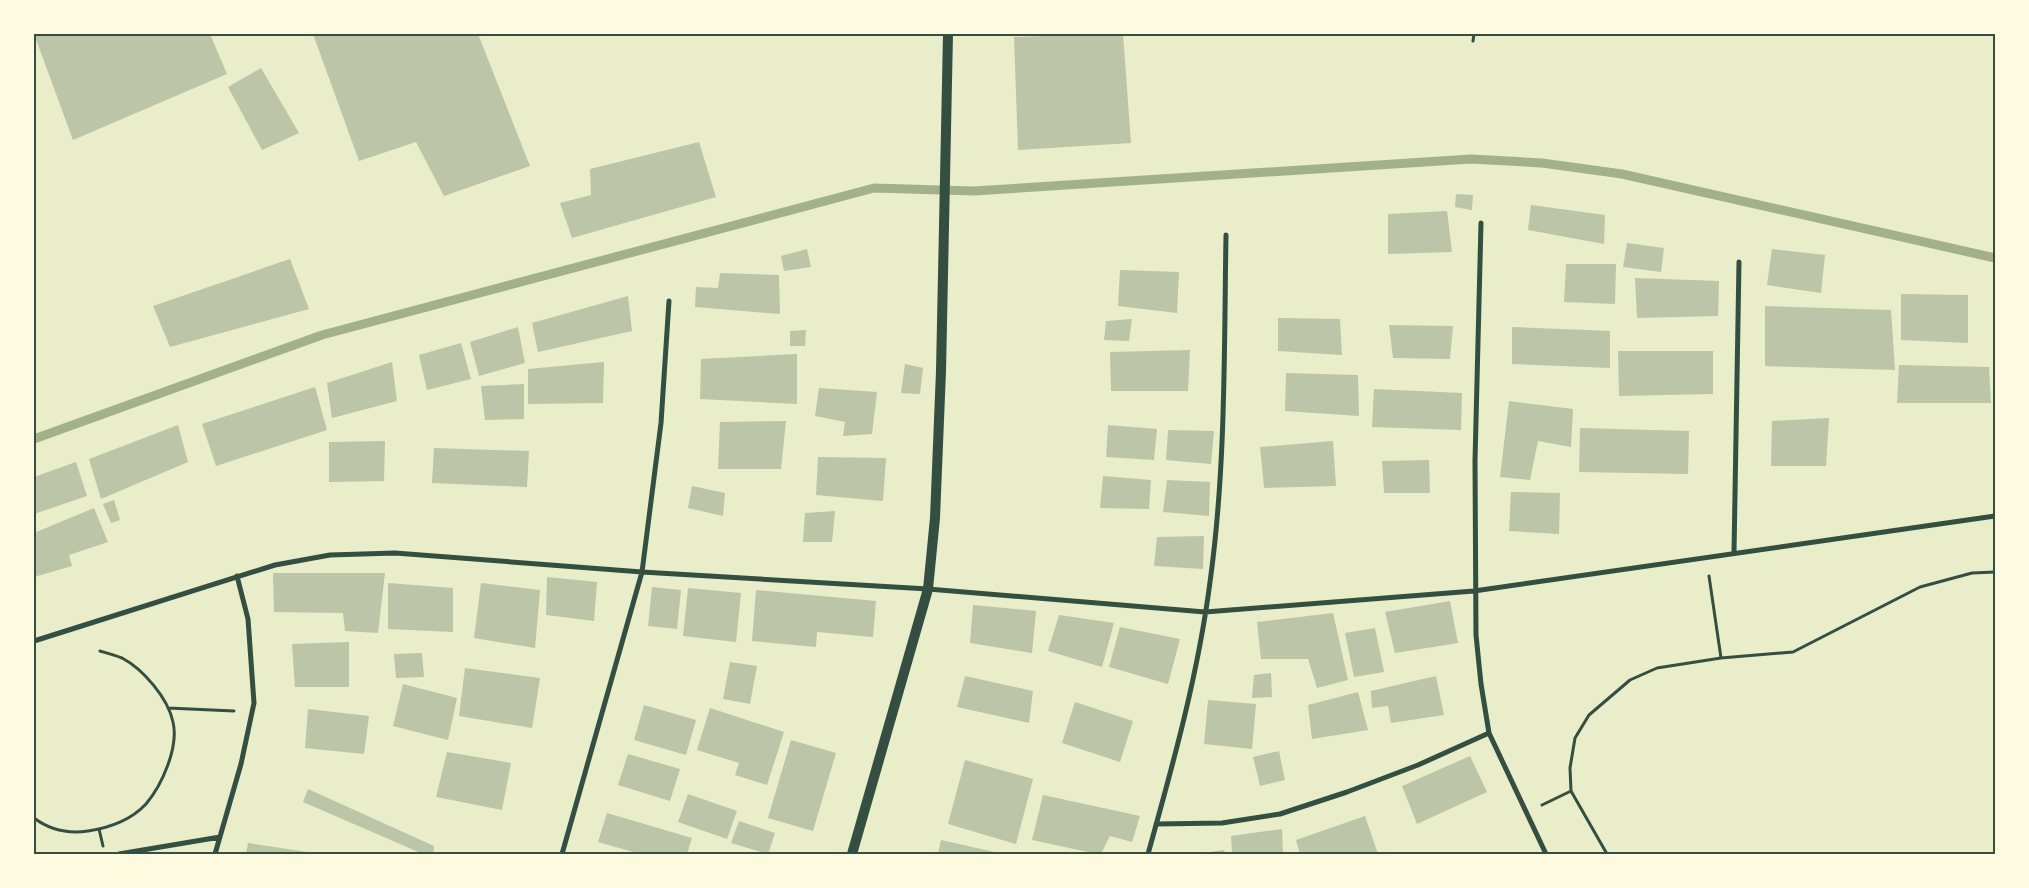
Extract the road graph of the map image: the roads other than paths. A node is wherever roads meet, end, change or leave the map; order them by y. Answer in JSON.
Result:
{"nodes":[{"id":1,"x":948,"y":34,"type":"edge"},
{"id":2,"x":1481,"y":223,"type":"dead end"},
{"id":3,"x":1226,"y":235,"type":"dead end"},
{"id":4,"x":1739,"y":262,"type":"dead end"},
{"id":5,"x":669,"y":301,"type":"dead end"},
{"id":6,"x":1995,"y":516,"type":"edge"},
{"id":7,"x":1734,"y":553,"type":"junction"},
{"id":8,"x":642,"y":572,"type":"junction"},
{"id":9,"x":237,"y":576,"type":"junction"},
{"id":10,"x":928,"y":589,"type":"junction"},
{"id":11,"x":1474,"y":590,"type":"junction"},
{"id":12,"x":1205,"y":612,"type":"junction"},
{"id":13,"x":34,"y":641,"type":"edge"},
{"id":14,"x":1489,"y":733,"type":"junction"},
{"id":15,"x":1156,"y":824,"type":"junction"},
{"id":16,"x":220,"y":837,"type":"junction"},
{"id":17,"x":120,"y":854,"type":"edge"},
{"id":18,"x":215,"y":854,"type":"edge"},
{"id":19,"x":562,"y":854,"type":"edge"},
{"id":20,"x":852,"y":854,"type":"edge"},
{"id":21,"x":1148,"y":854,"type":"edge"},
{"id":22,"x":1546,"y":854,"type":"edge"}],
"edges":[{"from":1,"to":10,"type":"main road"},
{"from":2,"to":11,"type":"street"},
{"from":3,"to":12,"type":"street"},
{"from":4,"to":7,"type":"street"},
{"from":5,"to":8,"type":"street"},
{"from":6,"to":7,"type":"street"},
{"from":7,"to":11,"type":"street"},
{"from":8,"to":9,"type":"street"},
{"from":8,"to":10,"type":"street"},
{"from":8,"to":19,"type":"street"},
{"from":9,"to":13,"type":"street"},
{"from":9,"to":16,"type":"street"},
{"from":10,"to":12,"type":"street"},
{"from":10,"to":20,"type":"main road"},
{"from":11,"to":12,"type":"street"},
{"from":11,"to":14,"type":"street"},
{"from":12,"to":15,"type":"street"},
{"from":14,"to":15,"type":"street"},
{"from":14,"to":22,"type":"street"},
{"from":15,"to":21,"type":"street"},
{"from":16,"to":17,"type":"street"},
{"from":16,"to":18,"type":"street"}]}
